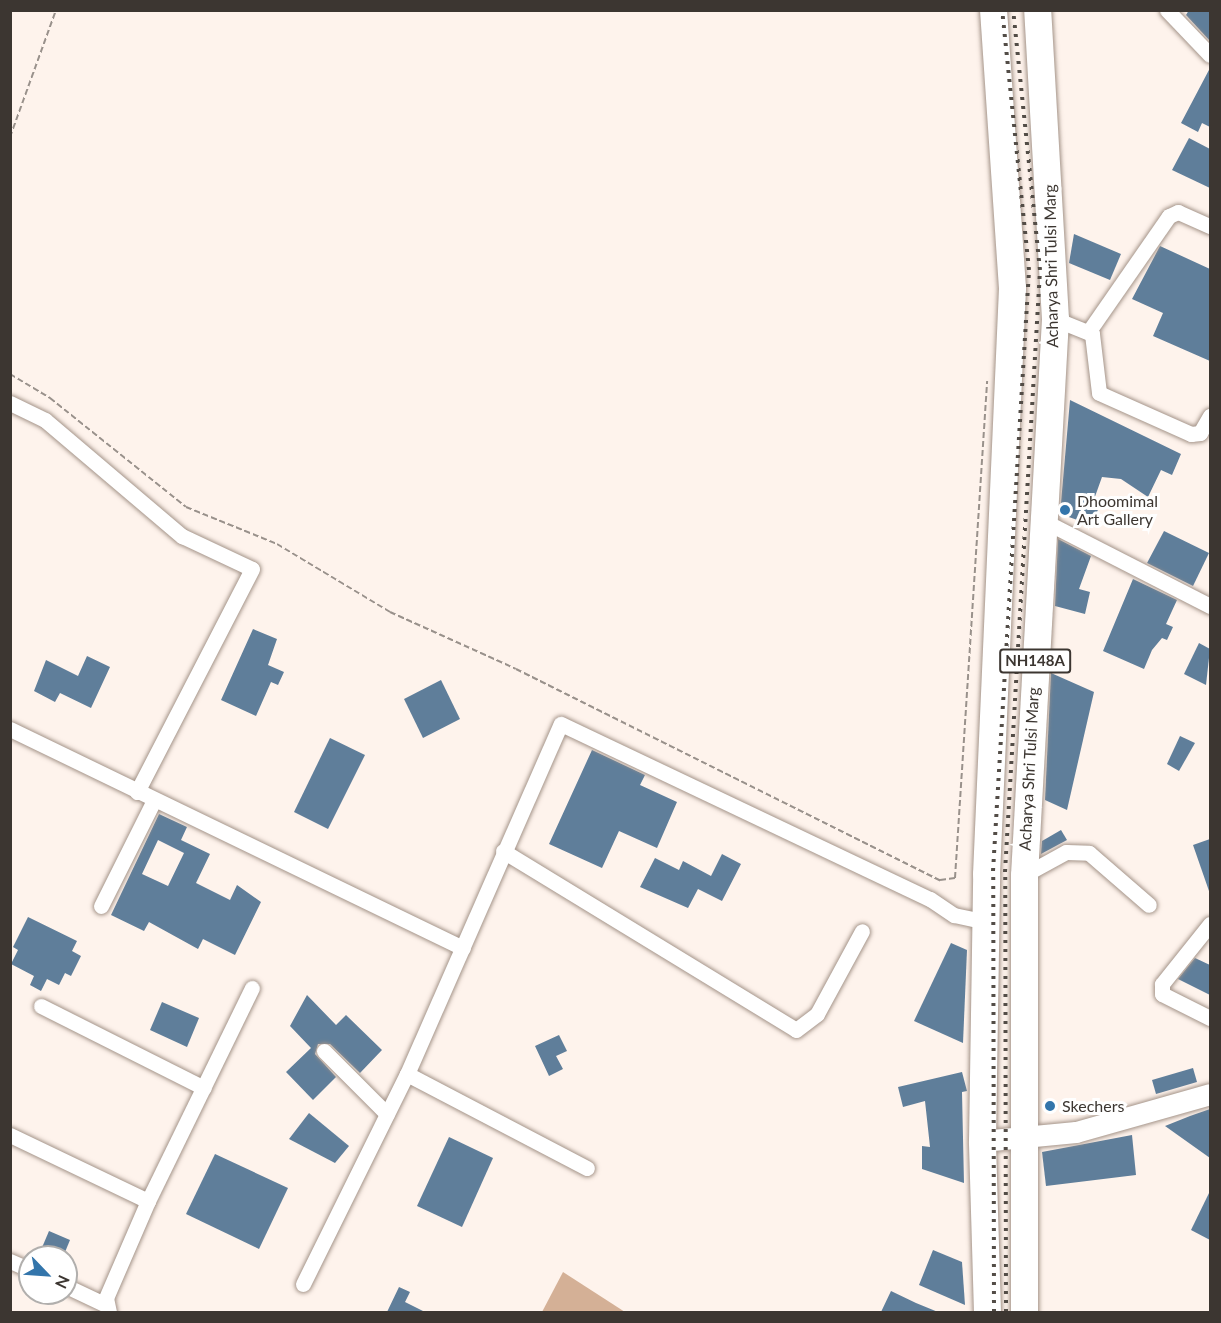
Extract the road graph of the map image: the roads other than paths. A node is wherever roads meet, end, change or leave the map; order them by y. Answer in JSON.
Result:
{"nodes":[{"id":1,"x":993,"y":10,"type":"edge"},
{"id":2,"x":1037,"y":10,"type":"edge"},
{"id":3,"x":1167,"y":10,"type":"edge"},
{"id":4,"x":1210,"y":55,"type":"edge"},
{"id":5,"x":1210,"y":226,"type":"edge"},
{"id":6,"x":1055,"y":319,"type":"junction"},
{"id":7,"x":1089,"y":331,"type":"junction"},
{"id":8,"x":10,"y":403,"type":"edge"},
{"id":9,"x":1210,"y":416,"type":"edge"},
{"id":10,"x":1042,"y":520,"type":"junction"},
{"id":11,"x":1210,"y":606,"type":"edge"},
{"id":12,"x":10,"y":729,"type":"edge"},
{"id":13,"x":137,"y":792,"type":"junction"},
{"id":14,"x":154,"y":800,"type":"junction"},
{"id":15,"x":503,"y":851,"type":"junction"},
{"id":16,"x":1024,"y":875,"type":"junction"},
{"id":17,"x":1149,"y":905,"type":"dead end"},
{"id":18,"x":101,"y":906,"type":"dead end"},
{"id":19,"x":987,"y":922,"type":"junction"},
{"id":20,"x":1210,"y":924,"type":"edge"},
{"id":21,"x":862,"y":931,"type":"dead end"},
{"id":22,"x":463,"y":948,"type":"junction"},
{"id":23,"x":252,"y":988,"type":"dead end"},
{"id":24,"x":41,"y":1006,"type":"dead end"},
{"id":25,"x":1210,"y":1018,"type":"edge"},
{"id":26,"x":324,"y":1051,"type":"dead end"},
{"id":27,"x":407,"y":1074,"type":"junction"},
{"id":28,"x":204,"y":1088,"type":"junction"},
{"id":29,"x":1210,"y":1094,"type":"edge"},
{"id":30,"x":387,"y":1114,"type":"junction"},
{"id":31,"x":10,"y":1135,"type":"edge"},
{"id":32,"x":1020,"y":1137,"type":"junction"},
{"id":33,"x":982,"y":1140,"type":"junction"},
{"id":34,"x":587,"y":1168,"type":"dead end"},
{"id":35,"x":148,"y":1201,"type":"junction"},
{"id":36,"x":303,"y":1284,"type":"dead end"},
{"id":37,"x":78,"y":1292,"type":"edge"},
{"id":38,"x":107,"y":1308,"type":"edge"},
{"id":39,"x":987,"y":1312,"type":"edge"},
{"id":40,"x":1024,"y":1312,"type":"edge"}],
"edges":[{"from":1,"to":19,"type":"highway","number":"NH148A"},
{"from":2,"to":6,"type":"highway","name":"Acharya Shri Tulsi Marg","number":"NH148A"},
{"from":3,"to":4,"type":"street"},
{"from":5,"to":7,"type":"street"},
{"from":6,"to":7,"type":"street"},
{"from":6,"to":10,"type":"highway","name":"Acharya Shri Tulsi Marg","number":"NH148A"},
{"from":7,"to":9,"type":"street"},
{"from":8,"to":13,"type":"street"},
{"from":10,"to":11,"type":"street"},
{"from":10,"to":16,"type":"highway","name":"Acharya Shri Tulsi Marg","number":"NH148A"},
{"from":12,"to":13,"type":"street"},
{"from":13,"to":14,"type":"street"},
{"from":14,"to":18,"type":"street"},
{"from":14,"to":22,"type":"street"},
{"from":15,"to":19,"type":"street"},
{"from":15,"to":21,"type":"street"},
{"from":15,"to":22,"type":"street"},
{"from":16,"to":17,"type":"street"},
{"from":16,"to":32,"type":"highway","name":"Acharya Shri Tulsi Marg","number":"NH148A"},
{"from":19,"to":33,"type":"highway","number":"NH148A"},
{"from":20,"to":25,"type":"street"},
{"from":22,"to":27,"type":"street"},
{"from":23,"to":28,"type":"street"},
{"from":24,"to":28,"type":"street"},
{"from":26,"to":30,"type":"street"},
{"from":27,"to":30,"type":"street"},
{"from":27,"to":34,"type":"street"},
{"from":28,"to":35,"type":"street"},
{"from":29,"to":32,"type":"street"},
{"from":30,"to":36,"type":"street"},
{"from":31,"to":35,"type":"street"},
{"from":32,"to":33,"type":"street"},
{"from":32,"to":40,"type":"highway","name":"Acharya Shri Tulsi Marg","number":"NH148A"},
{"from":33,"to":39,"type":"highway","number":"NH148A"},
{"from":35,"to":38,"type":"street"},
{"from":37,"to":38,"type":"street"}]}
